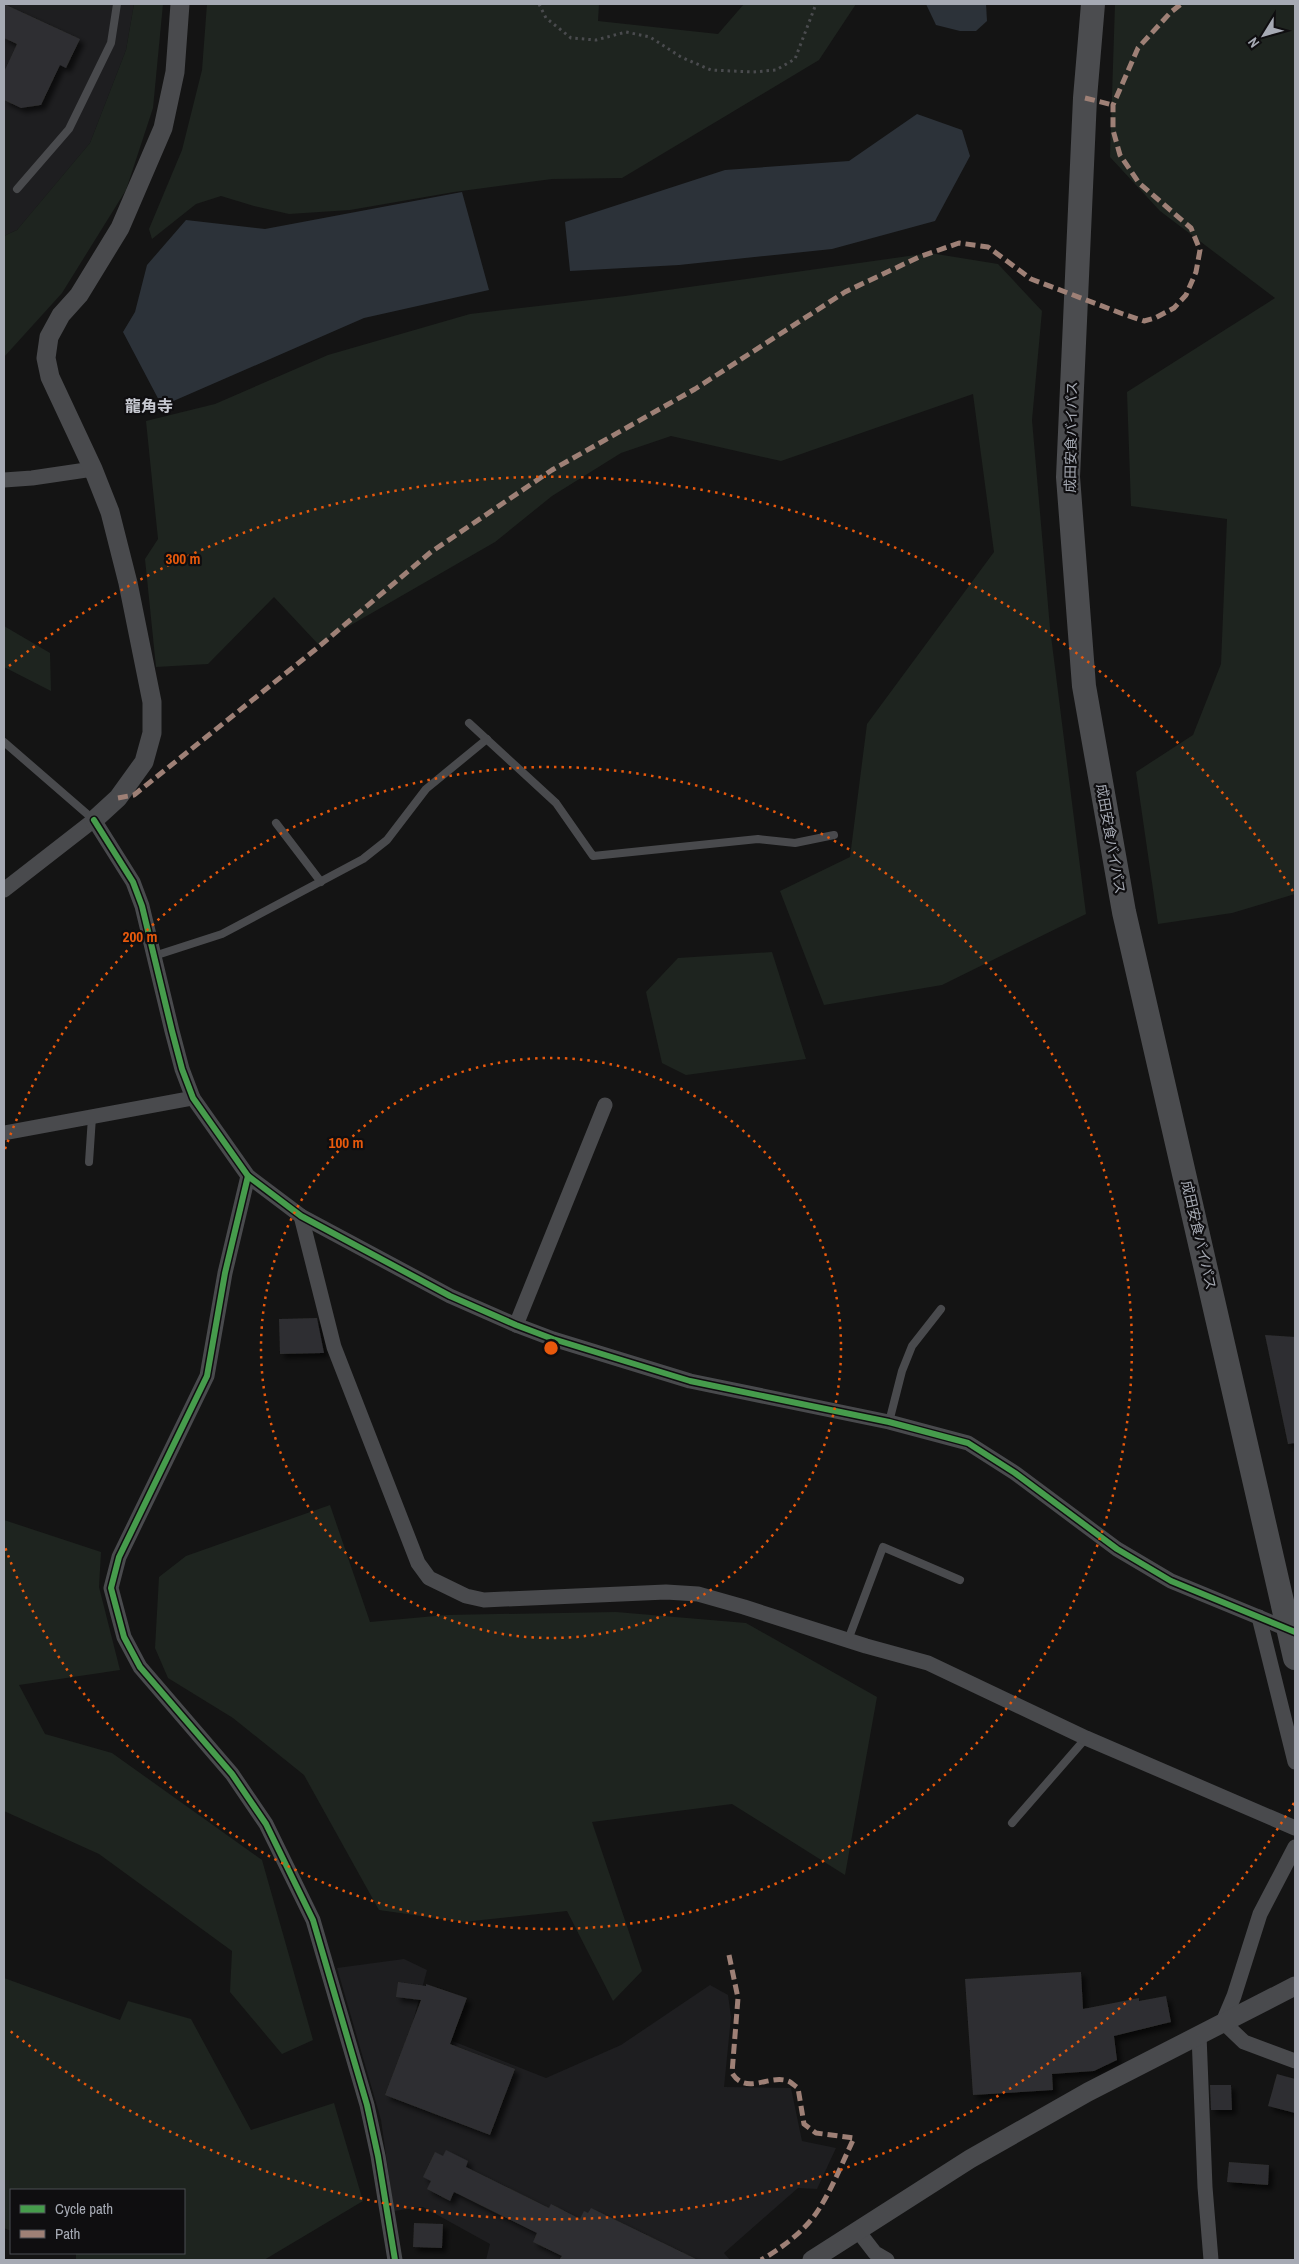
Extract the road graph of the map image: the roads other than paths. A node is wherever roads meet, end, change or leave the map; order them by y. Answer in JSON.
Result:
{"nodes":[{"id":1,"x":117,"y":4,"type":"edge"},
{"id":2,"x":180,"y":4,"type":"edge"},
{"id":3,"x":1093,"y":4,"type":"edge"},
{"id":4,"x":17,"y":189,"type":"dead end"},
{"id":5,"x":93,"y":469,"type":"junction"},
{"id":6,"x":4,"y":480,"type":"edge"},
{"id":7,"x":469,"y":723,"type":"dead end"},
{"id":8,"x":487,"y":739,"type":"junction"},
{"id":9,"x":4,"y":742,"type":"edge"},
{"id":10,"x":94,"y":820,"type":"junction"},
{"id":11,"x":276,"y":823,"type":"dead end"},
{"id":12,"x":834,"y":835,"type":"dead end"},
{"id":13,"x":321,"y":882,"type":"junction"},
{"id":14,"x":4,"y":890,"type":"edge"},
{"id":15,"x":154,"y":956,"type":"junction"},
{"id":16,"x":193,"y":1098,"type":"junction"},
{"id":17,"x":605,"y":1105,"type":"dead end"},
{"id":18,"x":92,"y":1117,"type":"junction"},
{"id":19,"x":4,"y":1133,"type":"edge"},
{"id":20,"x":89,"y":1162,"type":"dead end"},
{"id":21,"x":248,"y":1176,"type":"junction"},
{"id":22,"x":301,"y":1216,"type":"junction"},
{"id":23,"x":941,"y":1309,"type":"dead end"},
{"id":24,"x":516,"y":1325,"type":"junction"},
{"id":25,"x":888,"y":1422,"type":"junction"},
{"id":26,"x":960,"y":1580,"type":"dead end"},
{"id":27,"x":1259,"y":1617,"type":"junction"},
{"id":28,"x":1291,"y":1617,"type":"edge"},
{"id":29,"x":848,"y":1640,"type":"junction"},
{"id":30,"x":1295,"y":1658,"type":"edge"},
{"id":31,"x":1086,"y":1738,"type":"junction"},
{"id":32,"x":1295,"y":1762,"type":"edge"},
{"id":33,"x":1012,"y":1824,"type":"dead end"},
{"id":34,"x":1295,"y":1828,"type":"edge"},
{"id":35,"x":1295,"y":1847,"type":"edge"},
{"id":36,"x":1295,"y":1986,"type":"edge"},
{"id":37,"x":1223,"y":2022,"type":"junction"},
{"id":38,"x":1199,"y":2035,"type":"junction"},
{"id":39,"x":1295,"y":2061,"type":"edge"},
{"id":40,"x":858,"y":2231,"type":"junction"},
{"id":41,"x":395,"y":2260,"type":"edge"},
{"id":42,"x":812,"y":2260,"type":"edge"},
{"id":43,"x":888,"y":2260,"type":"edge"},
{"id":44,"x":1211,"y":2260,"type":"edge"}],
"edges":[{"from":1,"to":4,"type":"lane"},
{"from":2,"to":5,"type":"street"},
{"from":3,"to":28,"type":"main road","name":"成田安食バイパス"},
{"from":5,"to":6,"type":"street"},
{"from":5,"to":10,"type":"street"},
{"from":7,"to":8,"type":"lane"},
{"from":8,"to":12,"type":"lane"},
{"from":8,"to":13,"type":"lane"},
{"from":9,"to":10,"type":"lane"},
{"from":10,"to":14,"type":"street"},
{"from":10,"to":15,"type":"street"},
{"from":11,"to":13,"type":"lane"},
{"from":13,"to":15,"type":"lane"},
{"from":15,"to":16,"type":"street"},
{"from":16,"to":18,"type":"street"},
{"from":16,"to":21,"type":"street"},
{"from":17,"to":24,"type":"street"},
{"from":18,"to":19,"type":"street"},
{"from":18,"to":20,"type":"lane"},
{"from":21,"to":22,"type":"street"},
{"from":21,"to":41,"type":"street"},
{"from":22,"to":24,"type":"street"},
{"from":22,"to":29,"type":"street"},
{"from":23,"to":25,"type":"lane"},
{"from":24,"to":25,"type":"street"},
{"from":25,"to":27,"type":"street"},
{"from":26,"to":29,"type":"lane"},
{"from":27,"to":28,"type":"street"},
{"from":27,"to":32,"type":"street"},
{"from":28,"to":30,"type":"main road","name":"成田安食バイパス"},
{"from":29,"to":31,"type":"street"},
{"from":31,"to":33,"type":"lane"},
{"from":31,"to":34,"type":"street"},
{"from":35,"to":37,"type":"street"},
{"from":36,"to":37,"type":"street"},
{"from":37,"to":38,"type":"street"},
{"from":37,"to":39,"type":"street"},
{"from":38,"to":40,"type":"street"},
{"from":38,"to":44,"type":"street"},
{"from":40,"to":42,"type":"street"},
{"from":40,"to":43,"type":"street"}]}
